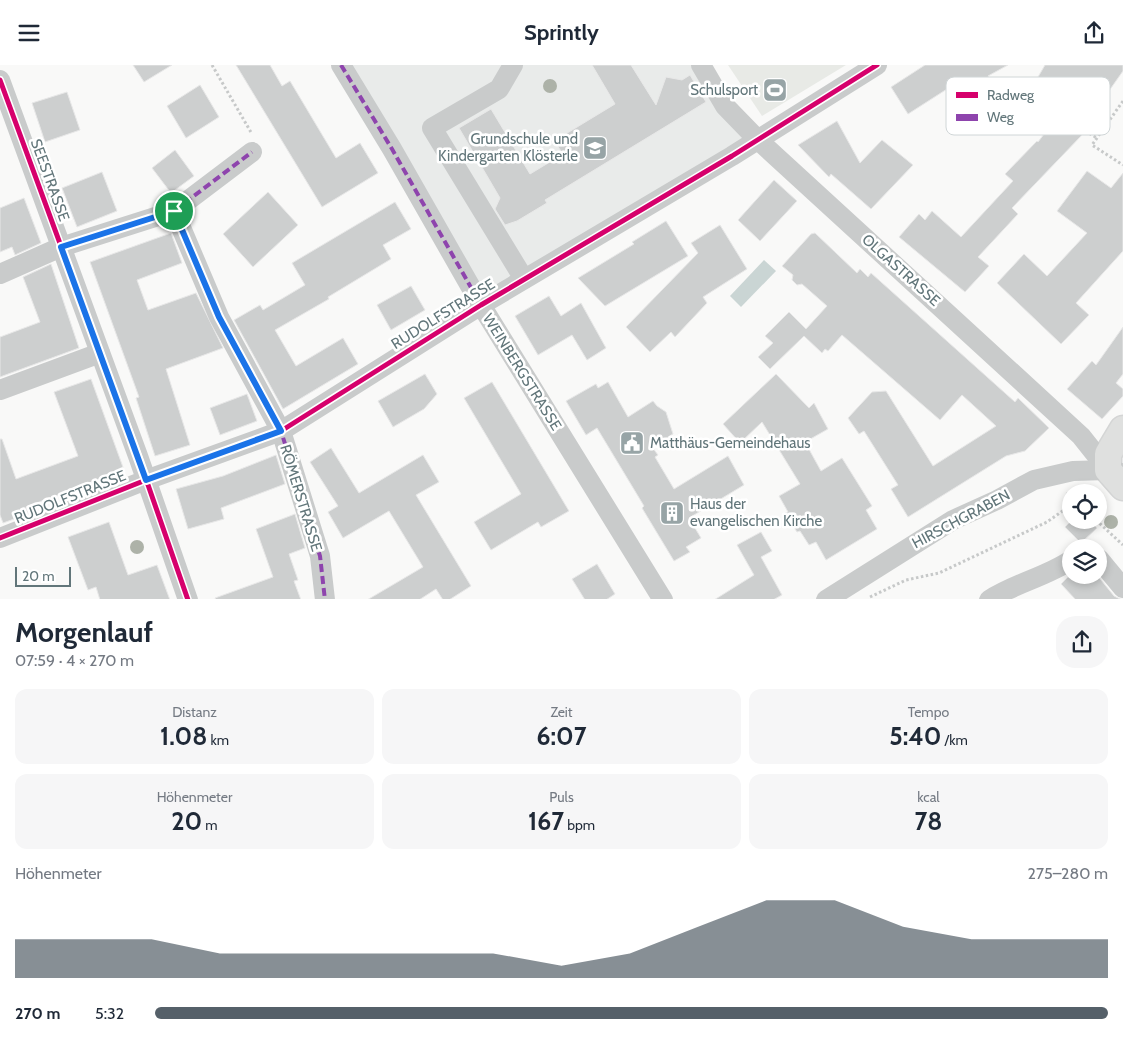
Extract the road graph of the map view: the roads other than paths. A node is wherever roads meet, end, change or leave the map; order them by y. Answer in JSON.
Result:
{"nodes":[{"id":1,"x":341,"y":65,"type":"edge"},
{"id":2,"x":513,"y":65,"type":"edge"},
{"id":3,"x":701,"y":65,"type":"edge"},
{"id":4,"x":877,"y":65,"type":"edge"},
{"id":5,"x":0,"y":80,"type":"edge"},
{"id":6,"x":758,"y":139,"type":"junction"},
{"id":7,"x":252,"y":152,"type":"road end"},
{"id":8,"x":174,"y":211,"type":"junction"},
{"id":9,"x":61,"y":247,"type":"junction"},
{"id":10,"x":0,"y":274,"type":"edge"},
{"id":11,"x":524,"y":279,"type":"junction"},
{"id":12,"x":481,"y":305,"type":"junction"},
{"id":13,"x":100,"y":353,"type":"junction"},
{"id":14,"x":0,"y":390,"type":"edge"},
{"id":15,"x":1123,"y":429,"type":"edge"},
{"id":16,"x":281,"y":431,"type":"junction"},
{"id":17,"x":1118,"y":476,"type":"edge"},
{"id":18,"x":146,"y":480,"type":"junction"},
{"id":19,"x":0,"y":539,"type":"edge"},
{"id":20,"x":1062,"y":566,"type":"edge"},
{"id":21,"x":1107,"y":569,"type":"edge"},
{"id":22,"x":1123,"y":588,"type":"edge"},
{"id":23,"x":1010,"y":594,"type":"edge"},
{"id":24,"x":188,"y":599,"type":"edge"},
{"id":25,"x":325,"y":599,"type":"edge"},
{"id":26,"x":663,"y":599,"type":"edge"},
{"id":27,"x":826,"y":599,"type":"edge"},
{"id":28,"x":989,"y":599,"type":"edge"}],
"edges":[{"from":1,"to":12,"type":"street","name":"WEINBERGSTRASSE"},
{"from":2,"to":11,"type":"street"},
{"from":3,"to":6,"type":"street","name":"OLGASTRASSE"},
{"from":4,"to":6,"type":"street","name":"RUDOLFSTRASSE"},
{"from":5,"to":9,"type":"street","name":"SEESTRASSE"},
{"from":6,"to":11,"type":"street","name":"RUDOLFSTRASSE"},
{"from":6,"to":17,"type":"street","name":"OLGASTRASSE"},
{"from":7,"to":8,"type":"street"},
{"from":8,"to":9,"type":"street"},
{"from":8,"to":16,"type":"street","name":"RÖMERSTRASSE"},
{"from":9,"to":10,"type":"street"},
{"from":9,"to":13,"type":"street","name":"SEESTRASSE"},
{"from":11,"to":12,"type":"street","name":"RUDOLFSTRASSE"},
{"from":12,"to":16,"type":"street","name":"RUDOLFSTRASSE"},
{"from":12,"to":26,"type":"street","name":"WEINBERGSTRASSE"},
{"from":13,"to":14,"type":"street"},
{"from":13,"to":18,"type":"street","name":"SEESTRASSE"},
{"from":15,"to":17,"type":"main road"},
{"from":16,"to":18,"type":"street","name":"RUDOLFSTRASSE"},
{"from":16,"to":25,"type":"street","name":"RÖMERSTRASSE"},
{"from":17,"to":27,"type":"street","name":"HIRSCHGRABEN"},
{"from":18,"to":19,"type":"street","name":"RUDOLFSTRASSE"},
{"from":18,"to":24,"type":"street","name":"SEESTRASSE"},
{"from":20,"to":23,"type":"street"},
{"from":21,"to":22,"type":"street"},
{"from":23,"to":28,"type":"street"}]}
